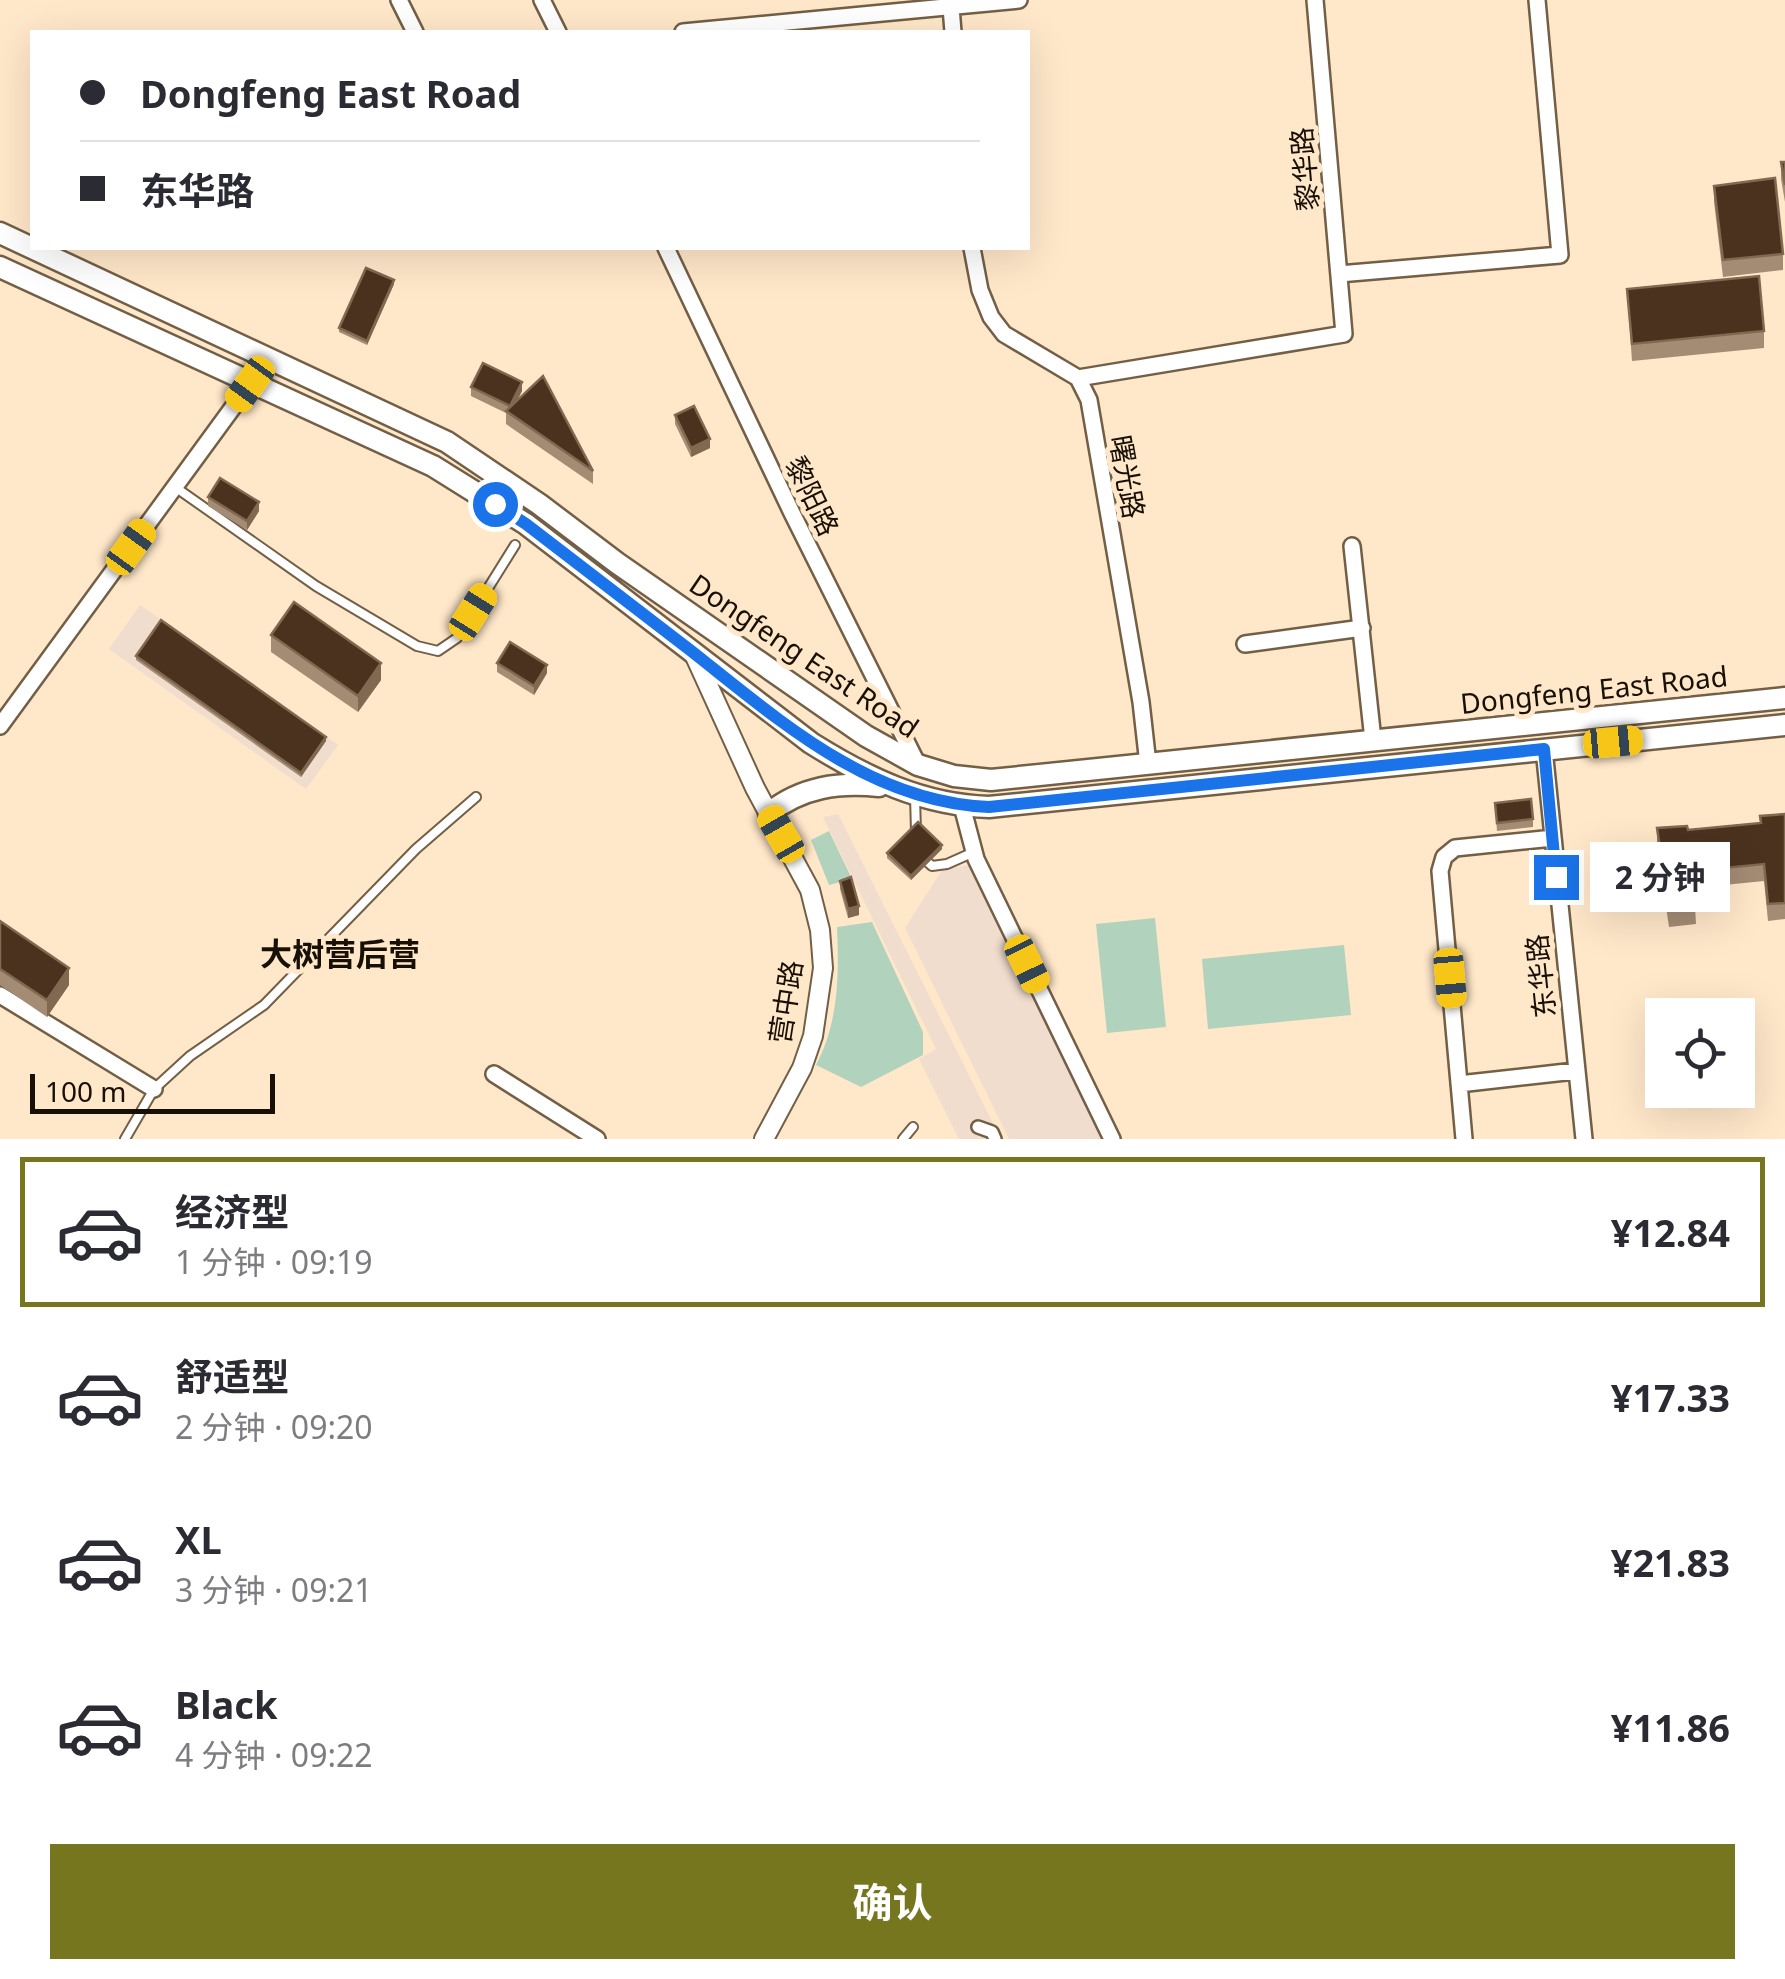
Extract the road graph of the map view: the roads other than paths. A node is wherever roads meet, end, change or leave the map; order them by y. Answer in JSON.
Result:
{"nodes":[{"id":1,"x":399,"y":0,"type":"edge"},
{"id":2,"x":542,"y":0,"type":"edge"},
{"id":3,"x":831,"y":0,"type":"edge"},
{"id":4,"x":1019,"y":0,"type":"edge"},
{"id":5,"x":1315,"y":0,"type":"edge"},
{"id":6,"x":1538,"y":0,"type":"edge"},
{"id":7,"x":951,"y":7,"type":"junction"},
{"id":8,"x":833,"y":18,"type":"junction"},
{"id":9,"x":414,"y":30,"type":"edge"},
{"id":10,"x":557,"y":30,"type":"edge"},
{"id":11,"x":704,"y":30,"type":"edge"},
{"id":12,"x":954,"y":30,"type":"edge"},
{"id":13,"x":0,"y":233,"type":"edge"},
{"id":14,"x":30,"y":247,"type":"edge"},
{"id":15,"x":36,"y":250,"type":"edge"},
{"id":16,"x":667,"y":250,"type":"edge"},
{"id":17,"x":972,"y":250,"type":"edge"},
{"id":18,"x":0,"y":267,"type":"edge"},
{"id":19,"x":1339,"y":274,"type":"junction"},
{"id":20,"x":1078,"y":378,"type":"junction"},
{"id":21,"x":250,"y":384,"type":"junction"},
{"id":22,"x":175,"y":487,"type":"junction"},
{"id":23,"x":515,"y":545,"type":"dead end"},
{"id":24,"x":1352,"y":546,"type":"dead end"},
{"id":25,"x":1362,"y":628,"type":"junction"},
{"id":26,"x":1246,"y":644,"type":"dead end"},
{"id":27,"x":692,"y":652,"type":"junction"},
{"id":28,"x":1785,"y":698,"type":"edge"},
{"id":29,"x":0,"y":726,"type":"edge"},
{"id":30,"x":1785,"y":726,"type":"edge"},
{"id":31,"x":1372,"y":740,"type":"junction"},
{"id":32,"x":1544,"y":749,"type":"junction"},
{"id":33,"x":1148,"y":764,"type":"junction"},
{"id":34,"x":918,"y":765,"type":"junction"},
{"id":35,"x":890,"y":787,"type":"junction"},
{"id":36,"x":915,"y":795,"type":"junction"},
{"id":37,"x":476,"y":797,"type":"dead end"},
{"id":38,"x":962,"y":806,"type":"junction"},
{"id":39,"x":768,"y":812,"type":"junction"},
{"id":40,"x":916,"y":838,"type":"edge"},
{"id":41,"x":1553,"y":838,"type":"junction"},
{"id":42,"x":974,"y":852,"type":"junction"},
{"id":43,"x":919,"y":855,"type":"edge"},
{"id":44,"x":0,"y":995,"type":"edge"},
{"id":45,"x":1575,"y":1071,"type":"junction"},
{"id":46,"x":494,"y":1074,"type":"dead end"},
{"id":47,"x":1459,"y":1084,"type":"junction"},
{"id":48,"x":154,"y":1089,"type":"junction"},
{"id":49,"x":913,"y":1126,"type":"dead end"},
{"id":50,"x":978,"y":1127,"type":"dead end"},
{"id":51,"x":125,"y":1139,"type":"edge"},
{"id":52,"x":597,"y":1139,"type":"edge"},
{"id":53,"x":764,"y":1139,"type":"edge"},
{"id":54,"x":904,"y":1139,"type":"edge"},
{"id":55,"x":995,"y":1139,"type":"edge"},
{"id":56,"x":1112,"y":1139,"type":"edge"},
{"id":57,"x":1464,"y":1139,"type":"edge"},
{"id":58,"x":1584,"y":1139,"type":"edge"}],
"edges":[{"from":1,"to":9,"type":"street"},
{"from":2,"to":10,"type":"street"},
{"from":3,"to":8,"type":"street"},
{"from":4,"to":7,"type":"street"},
{"from":5,"to":19,"type":"street","name":"黎华路"},
{"from":6,"to":19,"type":"street"},
{"from":7,"to":8,"type":"street"},
{"from":7,"to":12,"type":"street"},
{"from":8,"to":11,"type":"street"},
{"from":13,"to":14,"type":"main road","name":"Dongfeng East Road"},
{"from":15,"to":34,"type":"main road","name":"Dongfeng East Road"},
{"from":16,"to":34,"type":"street","name":"黎阳路"},
{"from":17,"to":20,"type":"street"},
{"from":18,"to":21,"type":"main road","name":"Dongfeng East Road"},
{"from":19,"to":20,"type":"street","name":"黎华路"},
{"from":20,"to":33,"type":"street","name":"曙光路"},
{"from":21,"to":22,"type":"street"},
{"from":21,"to":27,"type":"main road","name":"Dongfeng East Road"},
{"from":22,"to":23,"type":"lane"},
{"from":22,"to":29,"type":"street"},
{"from":24,"to":25,"type":"street"},
{"from":25,"to":26,"type":"street"},
{"from":25,"to":31,"type":"street"},
{"from":27,"to":35,"type":"main road","name":"Dongfeng East Road"},
{"from":27,"to":39,"type":"street","name":"营中路"},
{"from":28,"to":31,"type":"main road","name":"Dongfeng East Road"},
{"from":30,"to":32,"type":"main road","name":"Dongfeng East Road"},
{"from":31,"to":33,"type":"main road","name":"Dongfeng East Road"},
{"from":32,"to":38,"type":"main road","name":"Dongfeng East Road"},
{"from":32,"to":41,"type":"street","name":"东华路"},
{"from":33,"to":34,"type":"main road","name":"Dongfeng East Road"},
{"from":35,"to":36,"type":"main road","name":"Dongfeng East Road"},
{"from":35,"to":39,"type":"main road"},
{"from":36,"to":38,"type":"main road","name":"Dongfeng East Road"},
{"from":36,"to":40,"type":"lane"},
{"from":37,"to":48,"type":"lane"},
{"from":38,"to":42,"type":"street"},
{"from":39,"to":53,"type":"street","name":"营中路"},
{"from":41,"to":45,"type":"street","name":"东华路"},
{"from":41,"to":47,"type":"street"},
{"from":42,"to":43,"type":"lane"},
{"from":42,"to":56,"type":"street"},
{"from":44,"to":48,"type":"street"},
{"from":45,"to":47,"type":"street"},
{"from":45,"to":58,"type":"street","name":"东华路"},
{"from":46,"to":52,"type":"street"},
{"from":47,"to":57,"type":"street"},
{"from":48,"to":51,"type":"lane"},
{"from":49,"to":54,"type":"lane"},
{"from":50,"to":55,"type":"street"}]}
